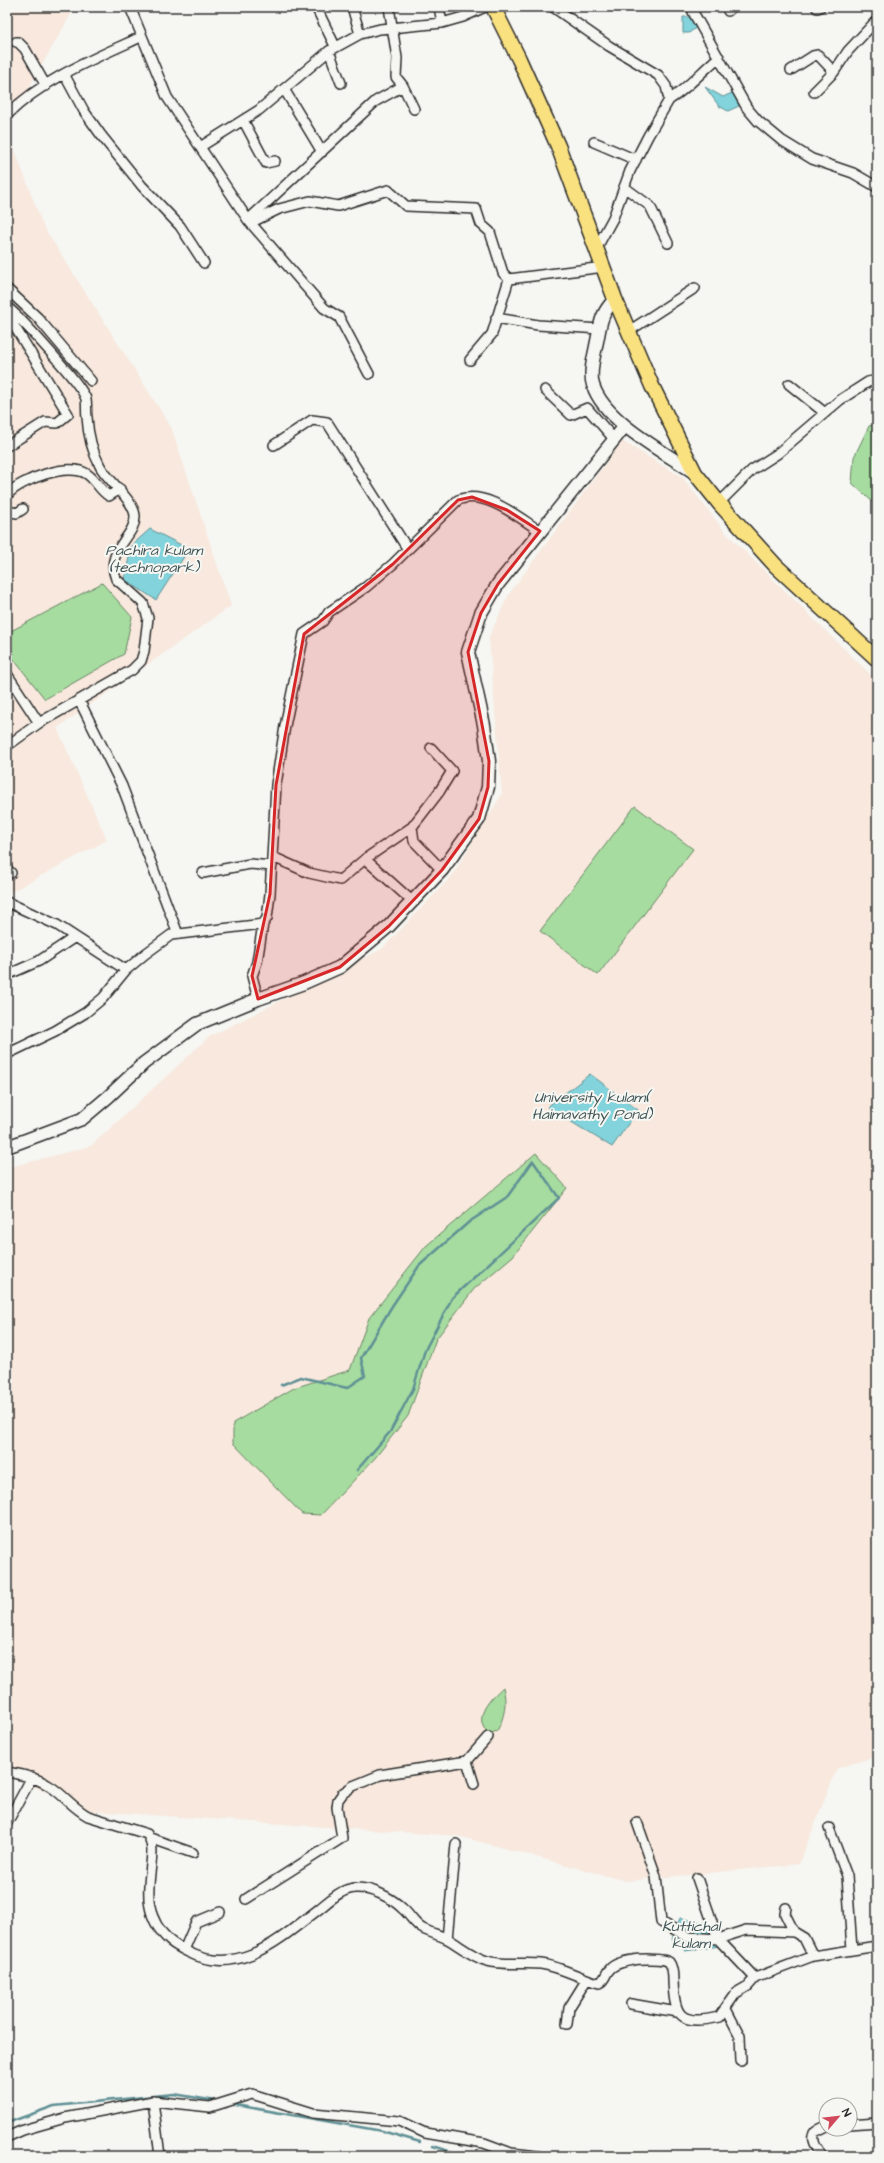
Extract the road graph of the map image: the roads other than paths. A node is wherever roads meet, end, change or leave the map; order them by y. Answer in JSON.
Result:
{"nodes":[{"id":1,"x":130,"y":7,"type":"edge"},
{"id":2,"x":316,"y":7,"type":"edge"},
{"id":3,"x":352,"y":7,"type":"edge"},
{"id":4,"x":389,"y":7,"type":"edge"},
{"id":5,"x":439,"y":7,"type":"edge"},
{"id":6,"x":485,"y":7,"type":"edge"},
{"id":7,"x":493,"y":7,"type":"edge"},
{"id":8,"x":553,"y":7,"type":"edge"},
{"id":9,"x":693,"y":12,"type":"dead end"},
{"id":10,"x":876,"y":21,"type":"edge"},
{"id":11,"x":442,"y":23,"type":"junction"},
{"id":12,"x":391,"y":28,"type":"junction"},
{"id":13,"x":360,"y":34,"type":"junction"},
{"id":14,"x":141,"y":37,"type":"junction"},
{"id":15,"x":16,"y":42,"type":"dead end"},
{"id":16,"x":332,"y":49,"type":"junction"},
{"id":17,"x":718,"y":57,"type":"junction"},
{"id":18,"x":791,"y":70,"type":"dead end"},
{"id":19,"x":834,"y":72,"type":"junction"},
{"id":20,"x":64,"y":74,"type":"junction"},
{"id":21,"x":341,"y":83,"type":"dead end"},
{"id":22,"x":46,"y":86,"type":"junction"},
{"id":23,"x":403,"y":86,"type":"junction"},
{"id":24,"x":284,"y":88,"type":"junction"},
{"id":25,"x":814,"y":92,"type":"dead end"},
{"id":26,"x":669,"y":100,"type":"junction"},
{"id":27,"x":414,"y":110,"type":"dead end"},
{"id":28,"x":7,"y":115,"type":"edge"},
{"id":29,"x":243,"y":120,"type":"junction"},
{"id":30,"x":594,"y":142,"type":"dead end"},
{"id":31,"x":200,"y":147,"type":"junction"},
{"id":32,"x":322,"y":152,"type":"junction"},
{"id":33,"x":636,"y":160,"type":"junction"},
{"id":34,"x":275,"y":161,"type":"dead end"},
{"id":35,"x":877,"y":186,"type":"edge"},
{"id":36,"x":624,"y":187,"type":"junction"},
{"id":37,"x":248,"y":220,"type":"junction"},
{"id":38,"x":668,"y":243,"type":"dead end"},
{"id":39,"x":596,"y":249,"type":"junction"},
{"id":40,"x":204,"y":264,"type":"dead end"},
{"id":41,"x":604,"y":267,"type":"junction"},
{"id":42,"x":509,"y":279,"type":"junction"},
{"id":43,"x":695,"y":288,"type":"dead end"},
{"id":44,"x":7,"y":289,"type":"edge"},
{"id":45,"x":615,"y":299,"type":"junction"},
{"id":46,"x":7,"y":306,"type":"edge"},
{"id":47,"x":7,"y":314,"type":"edge"},
{"id":48,"x":496,"y":318,"type":"junction"},
{"id":49,"x":600,"y":329,"type":"junction"},
{"id":50,"x":629,"y":331,"type":"junction"},
{"id":51,"x":470,"y":360,"type":"dead end"},
{"id":52,"x":369,"y":374,"type":"dead end"},
{"id":53,"x":877,"y":380,"type":"edge"},
{"id":54,"x":91,"y":381,"type":"dead end"},
{"id":55,"x":789,"y":384,"type":"dead end"},
{"id":56,"x":545,"y":390,"type":"dead end"},
{"id":57,"x":825,"y":413,"type":"junction"},
{"id":58,"x":624,"y":426,"type":"junction"},
{"id":59,"x":614,"y":439,"type":"junction"},
{"id":60,"x":274,"y":445,"type":"dead end"},
{"id":61,"x":7,"y":446,"type":"edge"},
{"id":62,"x":695,"y":473,"type":"junction"},
{"id":63,"x":120,"y":489,"type":"junction"},
{"id":64,"x":7,"y":495,"type":"edge"},
{"id":65,"x":719,"y":503,"type":"junction"},
{"id":66,"x":23,"y":509,"type":"dead end"},
{"id":67,"x":7,"y":512,"type":"edge"},
{"id":68,"x":540,"y":531,"type":"junction"},
{"id":69,"x":407,"y":548,"type":"junction"},
{"id":70,"x":877,"y":659,"type":"edge"},
{"id":71,"x":7,"y":674,"type":"edge"},
{"id":72,"x":79,"y":700,"type":"junction"},
{"id":73,"x":39,"y":723,"type":"junction"},
{"id":74,"x":7,"y":746,"type":"edge"},
{"id":75,"x":431,"y":748,"type":"dead end"},
{"id":76,"x":412,"y":827,"type":"junction"},
{"id":77,"x":365,"y":859,"type":"junction"},
{"id":78,"x":272,"y":862,"type":"junction"},
{"id":79,"x":442,"y":870,"type":"junction"},
{"id":80,"x":203,"y":872,"type":"dead end"},
{"id":81,"x":412,"y":901,"type":"junction"},
{"id":82,"x":7,"y":902,"type":"edge"},
{"id":83,"x":263,"y":924,"type":"junction"},
{"id":84,"x":178,"y":934,"type":"junction"},
{"id":85,"x":75,"y":937,"type":"junction"},
{"id":86,"x":126,"y":970,"type":"junction"},
{"id":87,"x":7,"y":975,"type":"edge"},
{"id":88,"x":258,"y":999,"type":"junction"},
{"id":89,"x":7,"y":1054,"type":"edge"},
{"id":90,"x":7,"y":1147,"type":"edge"},
{"id":91,"x":488,"y":1736,"type":"dead end"},
{"id":92,"x":467,"y":1761,"type":"junction"},
{"id":93,"x":7,"y":1772,"type":"edge"},
{"id":94,"x":32,"y":1776,"type":"junction"},
{"id":95,"x":474,"y":1784,"type":"dead end"},
{"id":96,"x":637,"y":1822,"type":"dead end"},
{"id":97,"x":7,"y":1823,"type":"edge"},
{"id":98,"x":829,"y":1828,"type":"dead end"},
{"id":99,"x":150,"y":1838,"type":"junction"},
{"id":100,"x":456,"y":1844,"type":"dead end"},
{"id":101,"x":193,"y":1853,"type":"dead end"},
{"id":102,"x":697,"y":1878,"type":"dead end"},
{"id":103,"x":246,"y":1899,"type":"dead end"},
{"id":104,"x":786,"y":1908,"type":"dead end"},
{"id":105,"x":220,"y":1912,"type":"dead end"},
{"id":106,"x":794,"y":1932,"type":"junction"},
{"id":107,"x":447,"y":1939,"type":"junction"},
{"id":108,"x":718,"y":1939,"type":"junction"},
{"id":109,"x":877,"y":1946,"type":"edge"},
{"id":110,"x":184,"y":1950,"type":"junction"},
{"id":111,"x":852,"y":1950,"type":"junction"},
{"id":112,"x":813,"y":1956,"type":"junction"},
{"id":113,"x":755,"y":1978,"type":"junction"},
{"id":114,"x":587,"y":1979,"type":"junction"},
{"id":115,"x":631,"y":2004,"type":"dead end"},
{"id":116,"x":726,"y":2009,"type":"junction"},
{"id":117,"x":677,"y":2012,"type":"junction"},
{"id":118,"x":567,"y":2024,"type":"dead end"},
{"id":119,"x":741,"y":2061,"type":"dead end"},
{"id":120,"x":153,"y":2101,"type":"junction"},
{"id":121,"x":877,"y":2122,"type":"edge"},
{"id":122,"x":858,"y":2123,"type":"edge"},
{"id":123,"x":818,"y":2130,"type":"edge"},
{"id":124,"x":7,"y":2137,"type":"edge"},
{"id":125,"x":160,"y":2156,"type":"edge"},
{"id":126,"x":538,"y":2156,"type":"edge"},
{"id":127,"x":821,"y":2156,"type":"edge"}],
"edges":[{"from":1,"to":14,"type":"street"},
{"from":2,"to":16,"type":"street"},
{"from":3,"to":13,"type":"street"},
{"from":4,"to":12,"type":"street"},
{"from":5,"to":11,"type":"street"},
{"from":6,"to":11,"type":"street"},
{"from":7,"to":39,"type":"main road"},
{"from":8,"to":26,"type":"street"},
{"from":9,"to":17,"type":"street"},
{"from":10,"to":19,"type":"street"},
{"from":11,"to":12,"type":"street"},
{"from":12,"to":13,"type":"street"},
{"from":12,"to":23,"type":"street"},
{"from":13,"to":16,"type":"street"},
{"from":14,"to":20,"type":"street"},
{"from":14,"to":31,"type":"street"},
{"from":15,"to":22,"type":"street"},
{"from":16,"to":21,"type":"street"},
{"from":16,"to":24,"type":"street"},
{"from":17,"to":26,"type":"street"},
{"from":17,"to":35,"type":"street"},
{"from":18,"to":19,"type":"street"},
{"from":19,"to":25,"type":"street"},
{"from":20,"to":22,"type":"street"},
{"from":20,"to":40,"type":"street"},
{"from":22,"to":28,"type":"street"},
{"from":23,"to":27,"type":"street"},
{"from":23,"to":32,"type":"street"},
{"from":24,"to":29,"type":"street"},
{"from":24,"to":32,"type":"street"},
{"from":26,"to":33,"type":"street"},
{"from":29,"to":31,"type":"street"},
{"from":29,"to":34,"type":"street"},
{"from":30,"to":33,"type":"street"},
{"from":31,"to":37,"type":"street"},
{"from":32,"to":37,"type":"street"},
{"from":33,"to":36,"type":"street"},
{"from":36,"to":38,"type":"street"},
{"from":36,"to":39,"type":"street"},
{"from":37,"to":42,"type":"street"},
{"from":37,"to":52,"type":"street"},
{"from":39,"to":41,"type":"main road"},
{"from":41,"to":42,"type":"street"},
{"from":41,"to":45,"type":"main road"},
{"from":42,"to":48,"type":"street"},
{"from":43,"to":50,"type":"street"},
{"from":44,"to":54,"type":"street"},
{"from":45,"to":49,"type":"main road"},
{"from":45,"to":50,"type":"main road"},
{"from":46,"to":63,"type":"street"},
{"from":47,"to":61,"type":"street"},
{"from":48,"to":49,"type":"street"},
{"from":48,"to":51,"type":"street"},
{"from":49,"to":58,"type":"main road"},
{"from":50,"to":62,"type":"main road"},
{"from":53,"to":57,"type":"street"},
{"from":55,"to":57,"type":"street"},
{"from":56,"to":59,"type":"street"},
{"from":57,"to":65,"type":"street"},
{"from":58,"to":59,"type":"main road"},
{"from":58,"to":62,"type":"main road"},
{"from":59,"to":68,"type":"main road"},
{"from":60,"to":69,"type":"street"},
{"from":62,"to":65,"type":"main road"},
{"from":63,"to":64,"type":"street"},
{"from":63,"to":72,"type":"street"},
{"from":65,"to":70,"type":"main road"},
{"from":66,"to":67,"type":"street"},
{"from":68,"to":69,"type":"street"},
{"from":68,"to":79,"type":"main road"},
{"from":69,"to":78,"type":"street"},
{"from":71,"to":73,"type":"street"},
{"from":72,"to":73,"type":"street"},
{"from":72,"to":84,"type":"street"},
{"from":73,"to":74,"type":"street"},
{"from":75,"to":76,"type":"street"},
{"from":76,"to":77,"type":"street"},
{"from":76,"to":79,"type":"street"},
{"from":77,"to":78,"type":"street"},
{"from":77,"to":81,"type":"street"},
{"from":78,"to":80,"type":"street"},
{"from":78,"to":83,"type":"street"},
{"from":79,"to":81,"type":"main road"},
{"from":81,"to":88,"type":"main road"},
{"from":82,"to":85,"type":"street"},
{"from":83,"to":84,"type":"street"},
{"from":83,"to":88,"type":"street"},
{"from":84,"to":86,"type":"street"},
{"from":85,"to":86,"type":"street"},
{"from":85,"to":87,"type":"street"},
{"from":86,"to":89,"type":"street"},
{"from":88,"to":90,"type":"main road"},
{"from":91,"to":92,"type":"street"},
{"from":92,"to":95,"type":"street"},
{"from":92,"to":103,"type":"street"},
{"from":93,"to":94,"type":"street"},
{"from":94,"to":97,"type":"street"},
{"from":94,"to":99,"type":"street"},
{"from":96,"to":108,"type":"street"},
{"from":98,"to":111,"type":"street"},
{"from":99,"to":101,"type":"street"},
{"from":99,"to":110,"type":"street"},
{"from":100,"to":107,"type":"street"},
{"from":102,"to":108,"type":"street"},
{"from":104,"to":106,"type":"street"},
{"from":105,"to":110,"type":"street"},
{"from":106,"to":108,"type":"street"},
{"from":106,"to":112,"type":"street"},
{"from":107,"to":110,"type":"street"},
{"from":107,"to":114,"type":"street"},
{"from":108,"to":113,"type":"street"},
{"from":109,"to":111,"type":"street"},
{"from":111,"to":112,"type":"street"},
{"from":112,"to":113,"type":"street"},
{"from":113,"to":116,"type":"street"},
{"from":114,"to":117,"type":"street"},
{"from":114,"to":118,"type":"street"},
{"from":115,"to":117,"type":"street"},
{"from":116,"to":117,"type":"street"},
{"from":116,"to":119,"type":"street"},
{"from":120,"to":124,"type":"street"},
{"from":120,"to":125,"type":"street"},
{"from":120,"to":126,"type":"street"},
{"from":121,"to":122,"type":"street"},
{"from":123,"to":127,"type":"street"}]}
